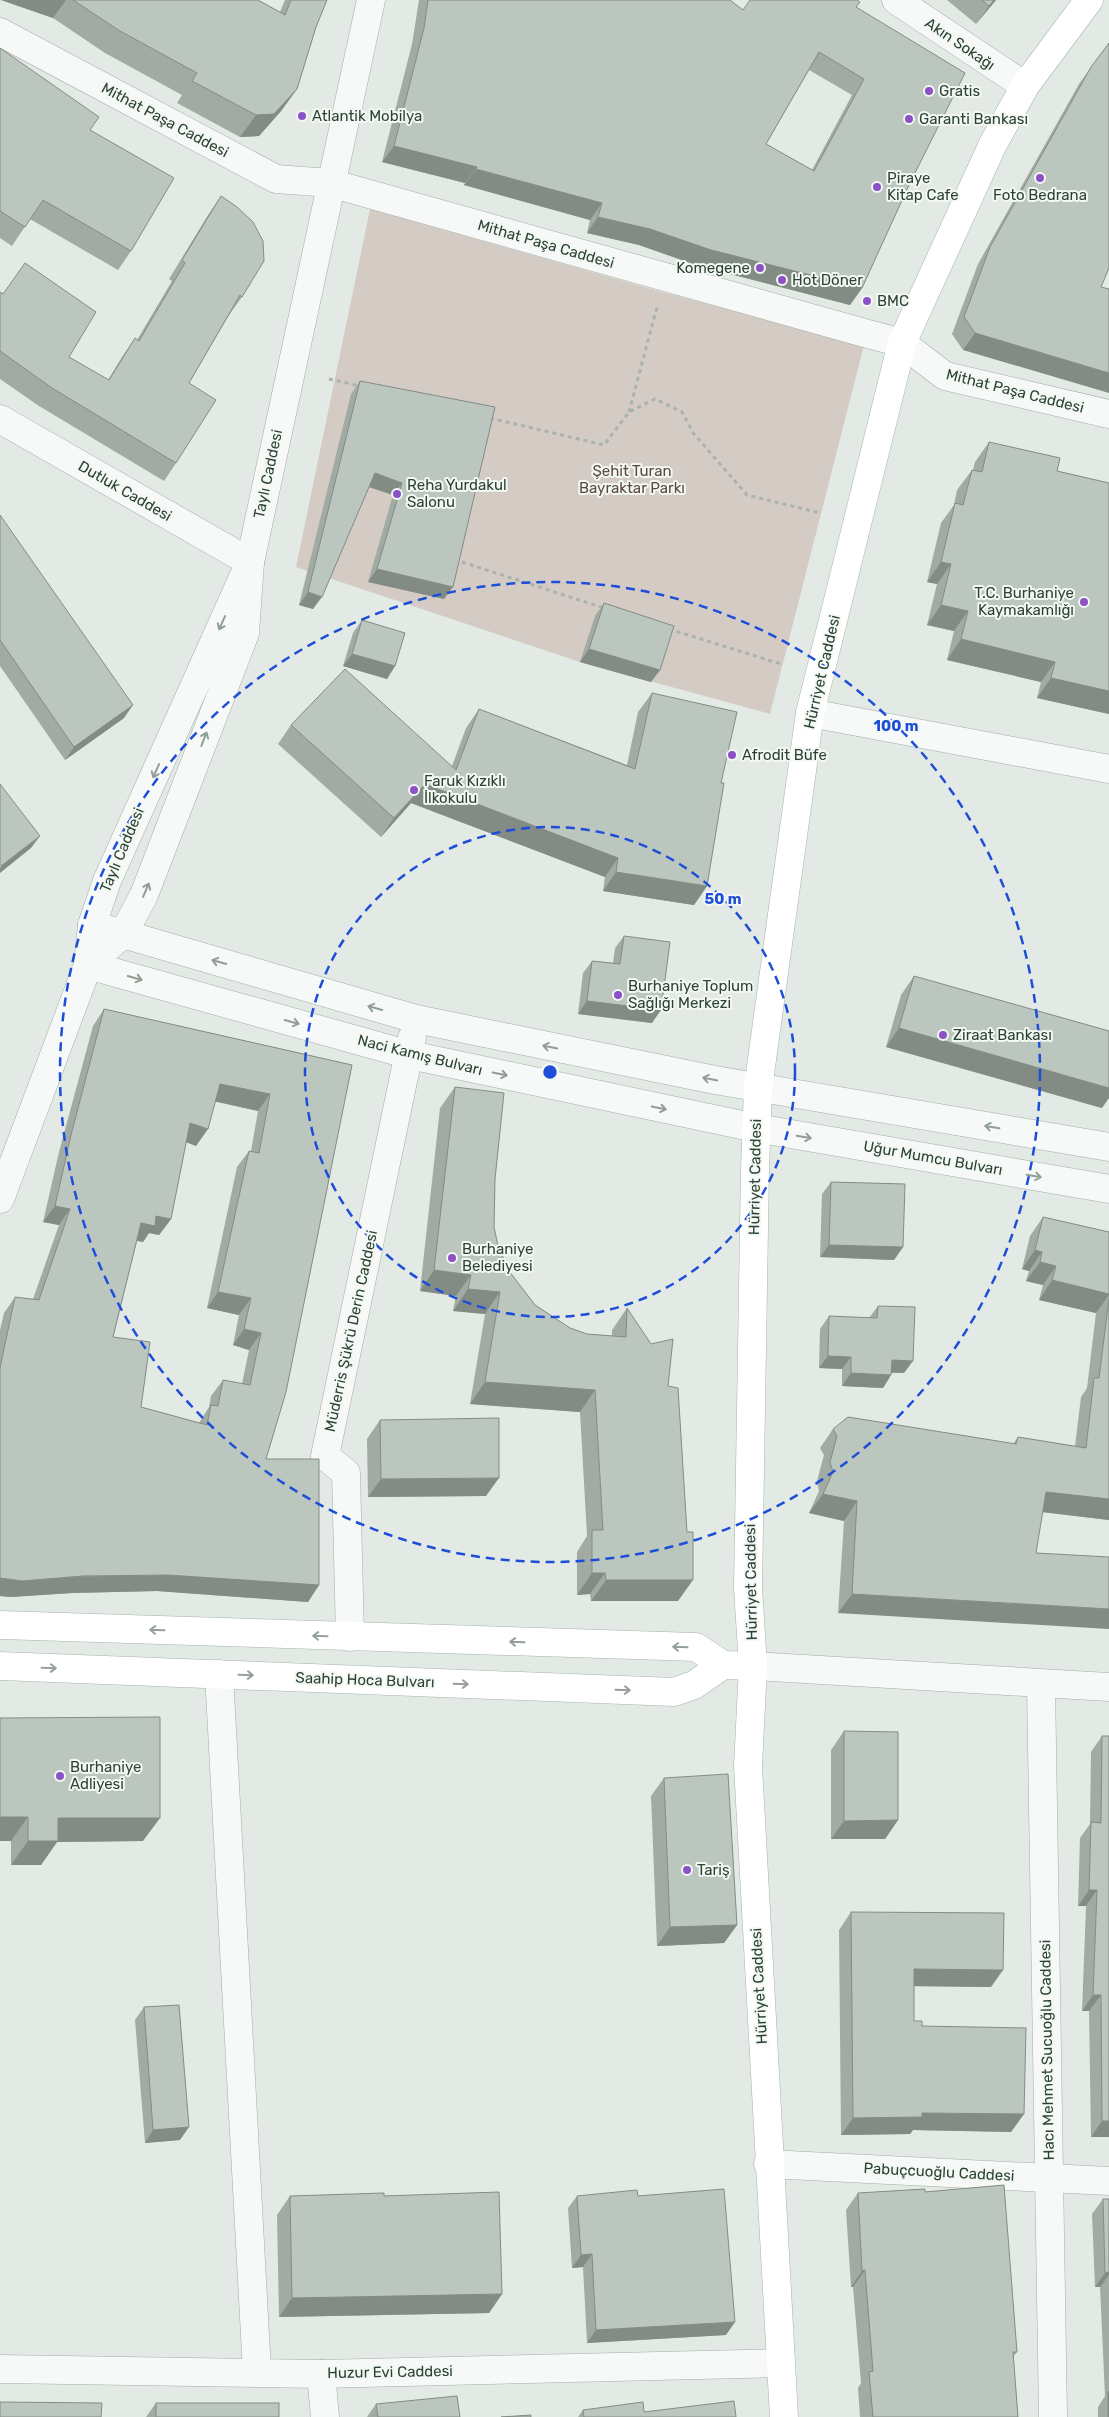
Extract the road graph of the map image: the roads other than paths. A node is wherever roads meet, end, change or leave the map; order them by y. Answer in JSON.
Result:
{"nodes":[{"id":1,"x":371,"y":0,"type":"edge"},
{"id":2,"x":896,"y":0,"type":"edge"},
{"id":3,"x":1089,"y":0,"type":"edge"},
{"id":4,"x":0,"y":32,"type":"edge"},
{"id":5,"x":1025,"y":86,"type":"junction"},
{"id":6,"x":330,"y":183,"type":"junction"},
{"id":7,"x":902,"y":344,"type":"junction"},
{"id":8,"x":1109,"y":414,"type":"edge"},
{"id":9,"x":0,"y":419,"type":"edge"},
{"id":10,"x":250,"y":562,"type":"junction"},
{"id":11,"x":810,"y":713,"type":"junction"},
{"id":12,"x":1109,"y":769,"type":"edge"},
{"id":13,"x":92,"y":925,"type":"junction"},
{"id":14,"x":123,"y":934,"type":"junction"},
{"id":15,"x":88,"y":965,"type":"junction"},
{"id":16,"x":416,"y":1020,"type":"junction"},
{"id":17,"x":410,"y":1055,"type":"junction"},
{"id":18,"x":758,"y":1088,"type":"junction"},
{"id":19,"x":756,"y":1128,"type":"junction"},
{"id":20,"x":1109,"y":1147,"type":"edge"},
{"id":21,"x":1109,"y":1188,"type":"edge"},
{"id":22,"x":0,"y":1198,"type":"edge"},
{"id":23,"x":0,"y":1625,"type":"edge"},
{"id":24,"x":350,"y":1637,"type":"junction"},
{"id":25,"x":723,"y":1665,"type":"junction"},
{"id":26,"x":0,"y":1666,"type":"edge"},
{"id":27,"x":753,"y":1666,"type":"junction"},
{"id":28,"x":219,"y":1674,"type":"junction"},
{"id":29,"x":1041,"y":1684,"type":"junction"},
{"id":30,"x":1109,"y":1687,"type":"edge"},
{"id":31,"x":768,"y":2164,"type":"junction"},
{"id":32,"x":1049,"y":2178,"type":"junction"},
{"id":33,"x":1109,"y":2181,"type":"edge"},
{"id":34,"x":780,"y":2363,"type":"junction"},
{"id":35,"x":0,"y":2369,"type":"edge"},
{"id":36,"x":257,"y":2372,"type":"junction"},
{"id":37,"x":321,"y":2374,"type":"junction"},
{"id":38,"x":325,"y":2417,"type":"edge"},
{"id":39,"x":784,"y":2417,"type":"edge"},
{"id":40,"x":1053,"y":2417,"type":"edge"}],
"edges":[{"from":1,"to":6,"type":"street","name":"Taylı Caddesi"},
{"from":2,"to":5,"type":"street","name":"Akın Sokağı"},
{"from":3,"to":5,"type":"main road","name":"Hürriyet Caddesi"},
{"from":4,"to":6,"type":"street","name":"Mithat Paşa Caddesi"},
{"from":5,"to":7,"type":"main road","name":"Hürriyet Caddesi"},
{"from":6,"to":7,"type":"street","name":"Mithat Paşa Caddesi"},
{"from":6,"to":10,"type":"street","name":"Taylı Caddesi"},
{"from":7,"to":8,"type":"street","name":"Mithat Paşa Caddesi"},
{"from":7,"to":11,"type":"main road","name":"Hürriyet Caddesi"},
{"from":9,"to":10,"type":"street","name":"Dutluk Caddesi"},
{"from":10,"to":13,"type":"street","name":"Taylı Caddesi","one_way":true},
{"from":14,"to":10,"type":"street","name":"Taylı Caddesi","one_way":true},
{"from":11,"to":12,"type":"street"},
{"from":11,"to":18,"type":"main road","name":"Hürriyet Caddesi"},
{"from":13,"to":14,"type":"street"},
{"from":13,"to":15,"type":"street","name":"Taylı Caddesi"},
{"from":14,"to":15,"type":"street","name":"Taylı Caddesi"},
{"from":16,"to":14,"type":"street","one_way":true},
{"from":15,"to":17,"type":"street","name":"Naci Kamış Bulvarı","one_way":true},
{"from":15,"to":22,"type":"street","name":"Taylı Caddesi"},
{"from":16,"to":17,"type":"street","name":"Müderris Şükrü Derin Caddesi"},
{"from":18,"to":16,"type":"street","one_way":true},
{"from":17,"to":19,"type":"street","name":"Naci Kamış Bulvarı","one_way":true},
{"from":17,"to":24,"type":"street","name":"Müderris Şükrü Derin Caddesi"},
{"from":18,"to":19,"type":"main road","name":"Hürriyet Caddesi"},
{"from":20,"to":18,"type":"street","one_way":true},
{"from":19,"to":21,"type":"street","name":"Uğur Mumcu Bulvarı","one_way":true},
{"from":19,"to":27,"type":"main road","name":"Hürriyet Caddesi"},
{"from":24,"to":23,"type":"main road","one_way":true},
{"from":25,"to":24,"type":"main road","one_way":true},
{"from":25,"to":27,"type":"main road"},
{"from":28,"to":25,"type":"main road","name":"Saahip Hoca Bulvarı","one_way":true},
{"from":26,"to":28,"type":"main road","name":"Saahip Hoca Bulvarı","one_way":true},
{"from":27,"to":29,"type":"street"},
{"from":27,"to":31,"type":"main road","name":"Hürriyet Caddesi"},
{"from":28,"to":36,"type":"street"},
{"from":29,"to":30,"type":"street"},
{"from":29,"to":32,"type":"street","name":"Hacı Mehmet Sucuoğlu Caddesi"},
{"from":31,"to":32,"type":"street","name":"Pabuçcuoğlu Caddesi"},
{"from":31,"to":34,"type":"main road","name":"Hürriyet Caddesi"},
{"from":32,"to":33,"type":"street","name":"Pabuçcuoğlu Caddesi"},
{"from":32,"to":40,"type":"street","name":"Hacı Mehmet Sucuoğlu Caddesi"},
{"from":34,"to":37,"type":"street","name":"Huzur Evi Caddesi"},
{"from":34,"to":39,"type":"main road","name":"Hürriyet Caddesi"},
{"from":35,"to":36,"type":"street","name":"Huzur Evi Caddesi"},
{"from":36,"to":37,"type":"street","name":"Huzur Evi Caddesi"},
{"from":37,"to":38,"type":"street"}]}
